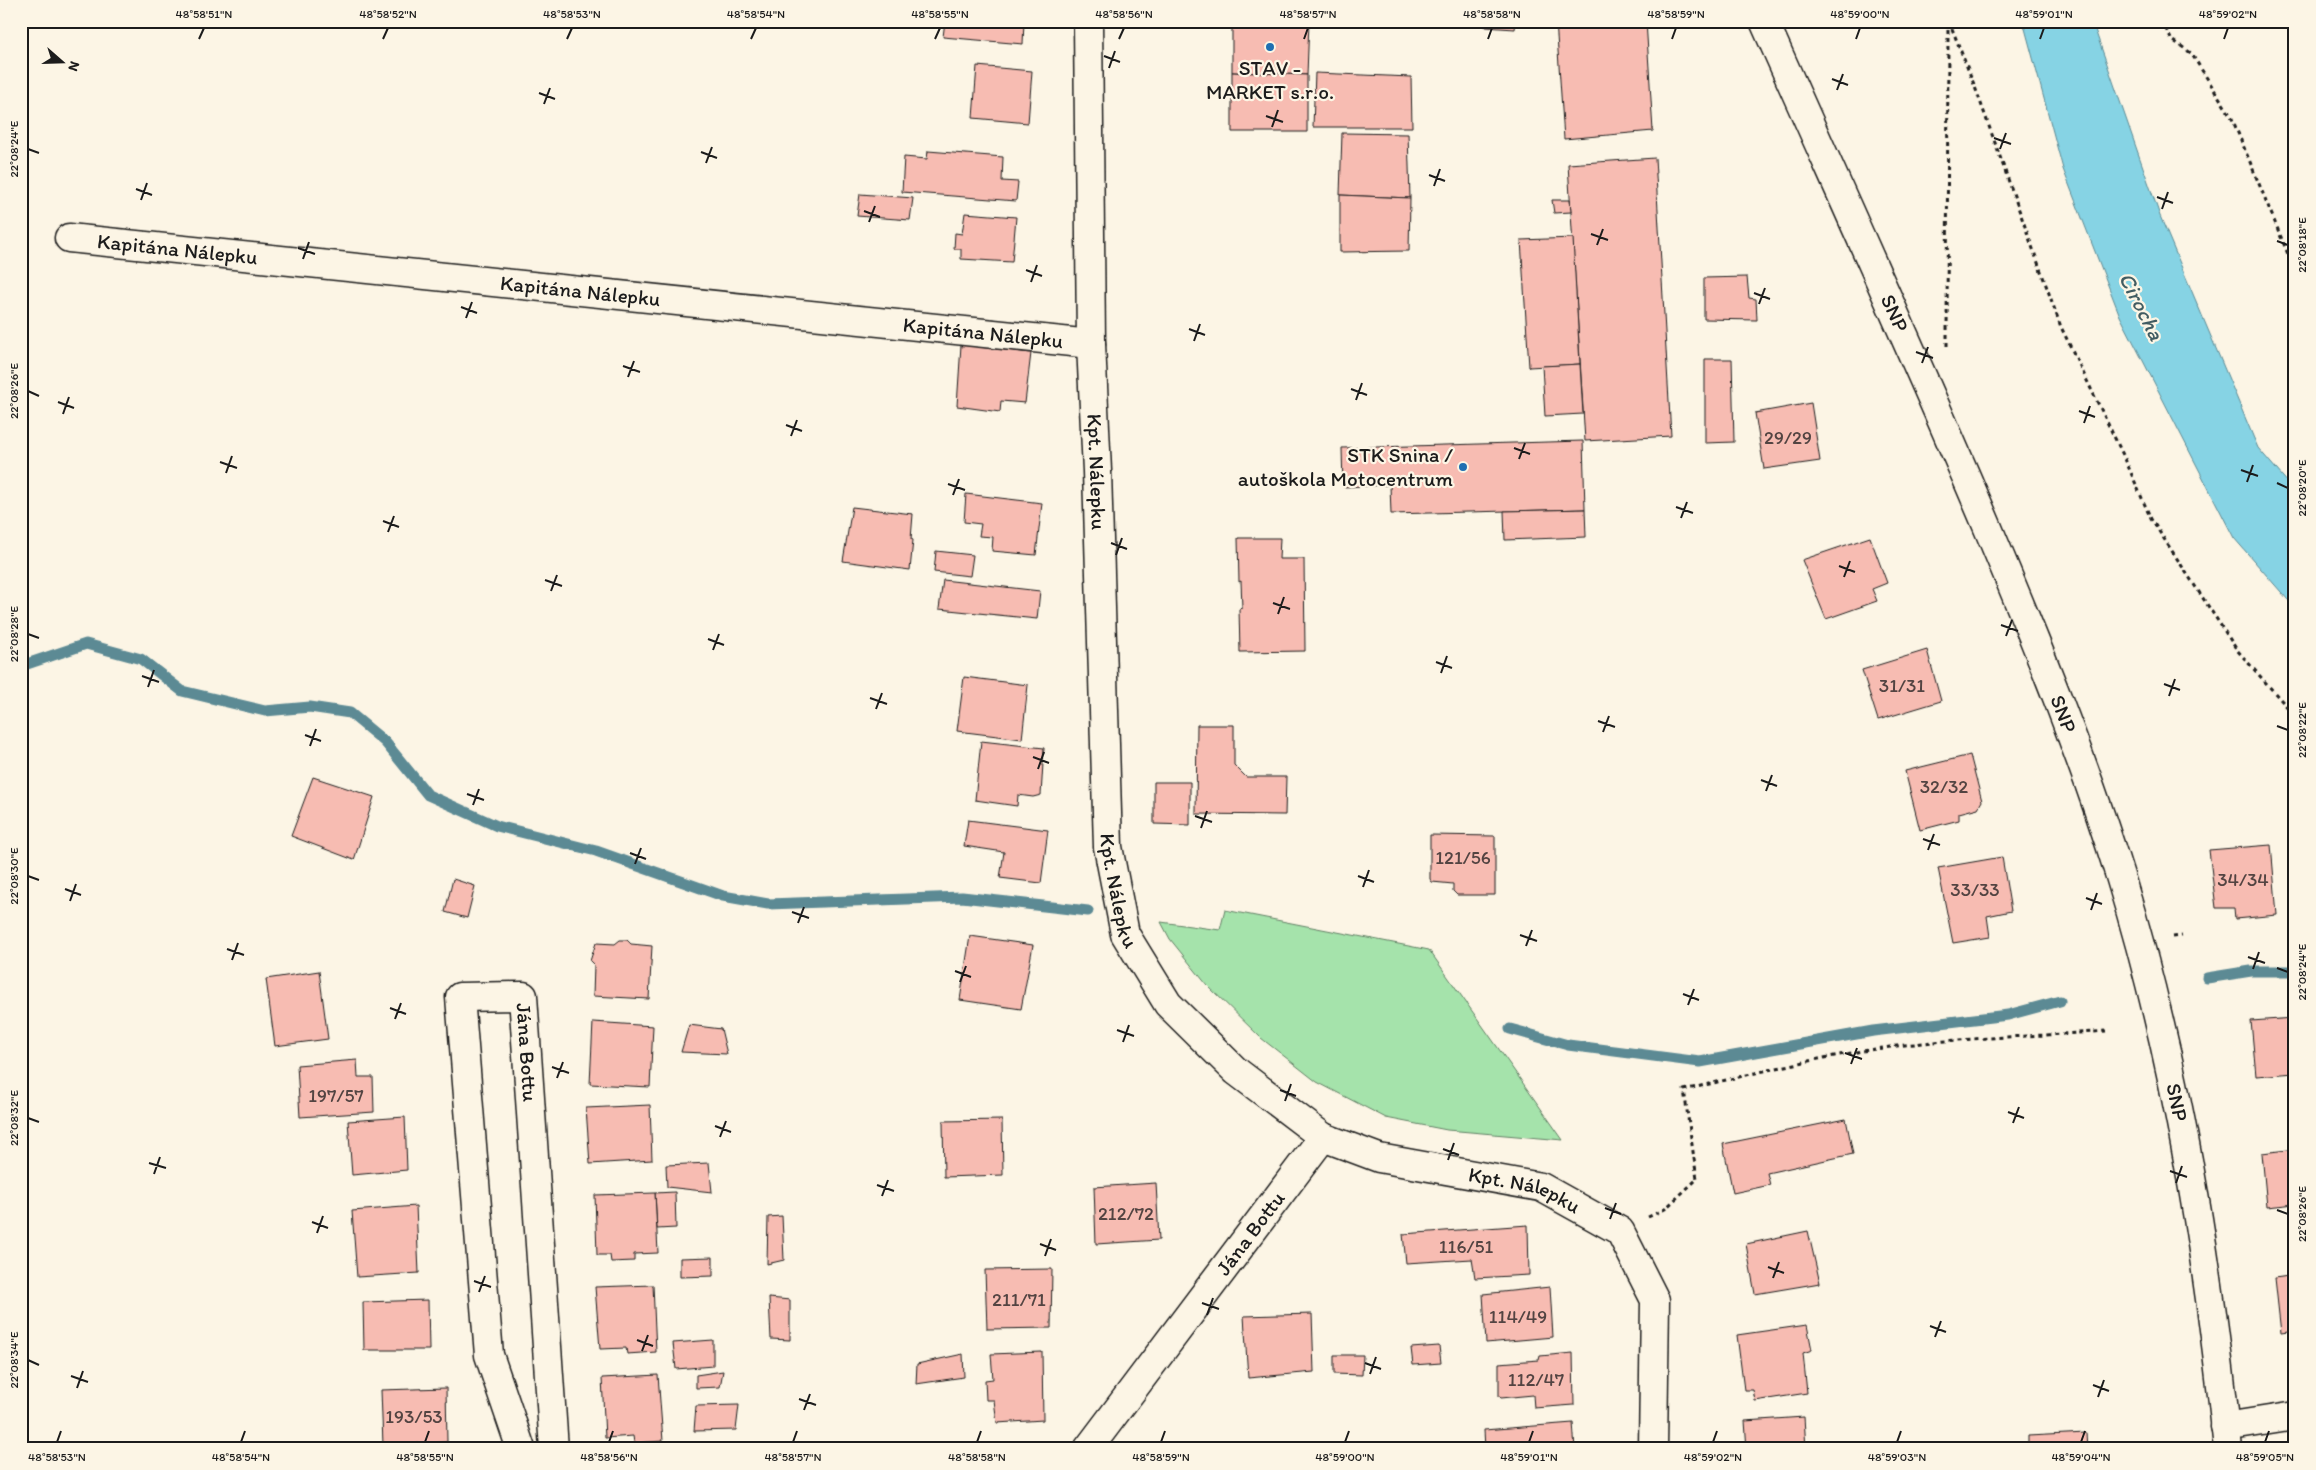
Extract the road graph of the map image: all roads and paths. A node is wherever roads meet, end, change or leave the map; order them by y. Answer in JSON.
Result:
{"nodes":[{"id":1,"x":1088,"y":21,"type":"edge"},
{"id":2,"x":1764,"y":21,"type":"edge"},
{"id":3,"x":1948,"y":21,"type":"edge"},
{"id":4,"x":2162,"y":21,"type":"edge"},
{"id":5,"x":69,"y":238,"type":"dead end"},
{"id":6,"x":2295,"y":272,"type":"edge"},
{"id":7,"x":1091,"y":344,"type":"junction"},
{"id":8,"x":1947,"y":351,"type":"dead end"},
{"id":9,"x":2295,"y":716,"type":"edge"},
{"id":10,"x":2106,"y":1031,"type":"dead end"},
{"id":11,"x":1323,"y":1137,"type":"junction"},
{"id":12,"x":1620,"y":1231,"type":"junction"},
{"id":13,"x":2295,"y":1416,"type":"edge"},
{"id":14,"x":2227,"y":1438,"type":"edge"},
{"id":15,"x":521,"y":1449,"type":"edge"},
{"id":16,"x":554,"y":1449,"type":"edge"},
{"id":17,"x":1088,"y":1449,"type":"edge"},
{"id":18,"x":1653,"y":1449,"type":"edge"}],
"edges":[{"from":1,"to":7,"type":"street","name":"Kpt. Nálepku"},
{"from":2,"to":14,"type":"street","name":"SNP"},
{"from":3,"to":8,"type":"path"},
{"from":3,"to":9,"type":"path"},
{"from":4,"to":6,"type":"path"},
{"from":5,"to":7,"type":"street","name":"Kapitána Nálepku"},
{"from":7,"to":11,"type":"street","name":"Kpt. Nálepku"},
{"from":10,"to":12,"type":"path"},
{"from":11,"to":12,"type":"street","name":"Kpt. Nálepku"},
{"from":11,"to":17,"type":"street","name":"Jána Bottu"},
{"from":12,"to":18,"type":"street"},
{"from":13,"to":14,"type":"street"},
{"from":15,"to":16,"type":"street","name":"Jána Bottu"}]}
